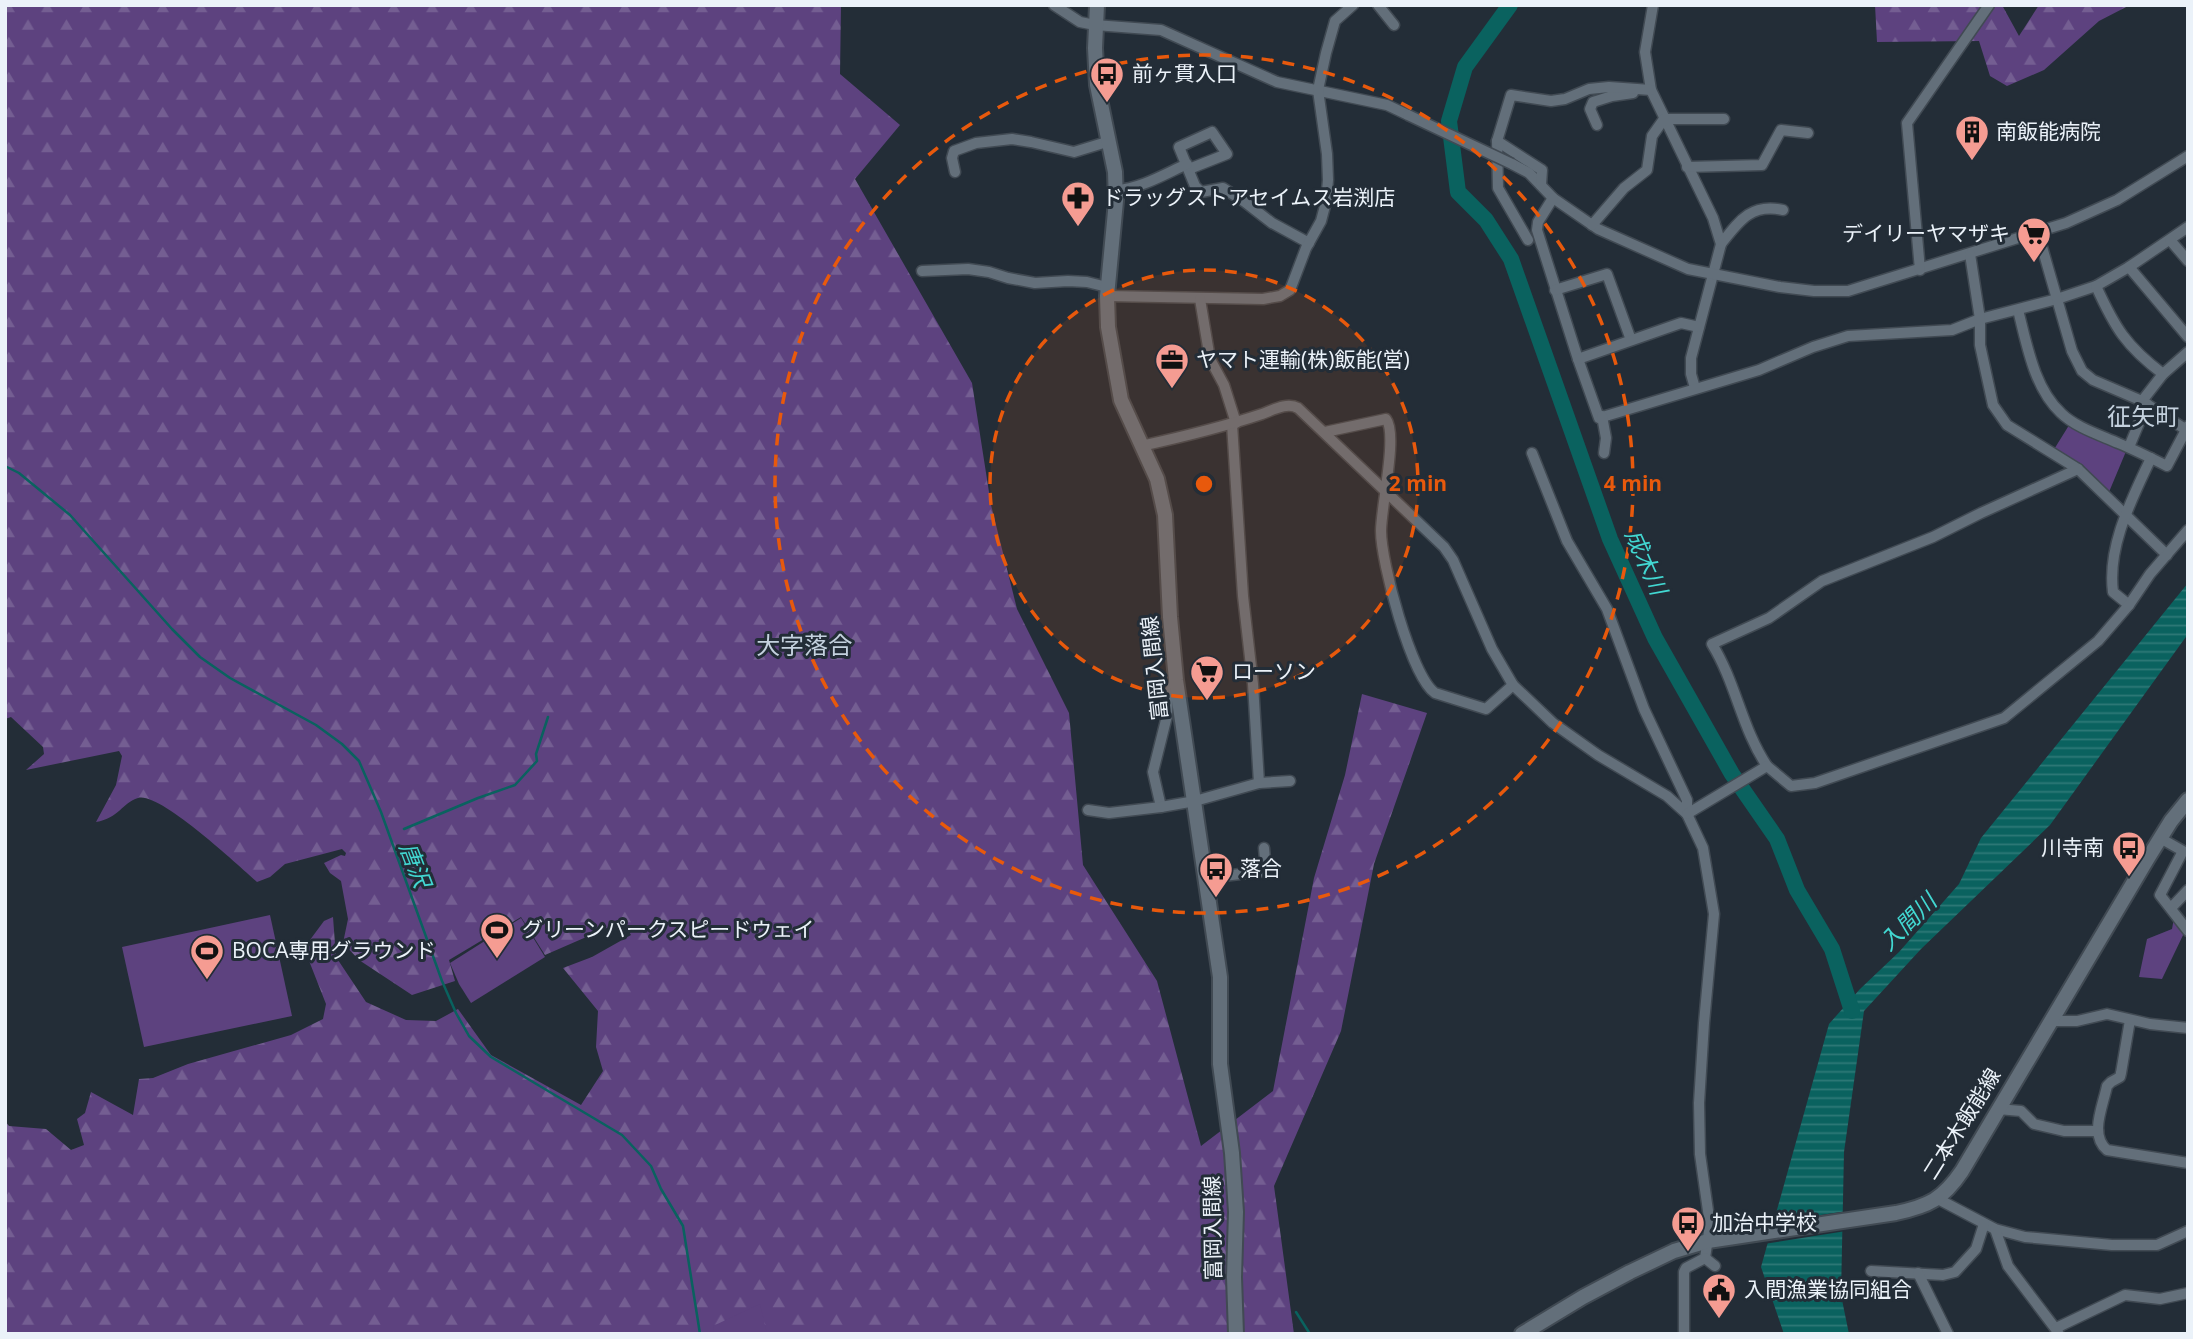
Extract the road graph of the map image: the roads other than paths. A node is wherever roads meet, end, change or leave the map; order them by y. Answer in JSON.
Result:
{"nodes":[{"id":1,"x":1054,"y":5,"type":"edge"},
{"id":2,"x":1097,"y":5,"type":"edge"},
{"id":3,"x":1353,"y":5,"type":"edge"},
{"id":4,"x":1378,"y":5,"type":"edge"},
{"id":5,"x":1653,"y":5,"type":"edge"},
{"id":6,"x":1989,"y":5,"type":"edge"},
{"id":7,"x":1095,"y":25,"type":"junction"},
{"id":8,"x":1394,"y":25,"type":"dead end"},
{"id":9,"x":1318,"y":90,"type":"junction"},
{"id":10,"x":1651,"y":90,"type":"junction"},
{"id":11,"x":1664,"y":119,"type":"junction"},
{"id":12,"x":1724,"y":119,"type":"dead end"},
{"id":13,"x":1597,"y":125,"type":"dead end"},
{"id":14,"x":1808,"y":133,"type":"dead end"},
{"id":15,"x":1110,"y":141,"type":"junction"},
{"id":16,"x":1497,"y":141,"type":"junction"},
{"id":17,"x":2188,"y":156,"type":"edge"},
{"id":18,"x":1188,"y":166,"type":"junction"},
{"id":19,"x":1687,"y":167,"type":"junction"},
{"id":20,"x":955,"y":172,"type":"dead end"},
{"id":21,"x":1541,"y":185,"type":"junction"},
{"id":22,"x":1116,"y":190,"type":"junction"},
{"id":23,"x":1553,"y":198,"type":"junction"},
{"id":24,"x":1783,"y":211,"type":"dead end"},
{"id":25,"x":1592,"y":225,"type":"junction"},
{"id":26,"x":2188,"y":227,"type":"edge"},
{"id":27,"x":2038,"y":233,"type":"junction"},
{"id":28,"x":1528,"y":240,"type":"dead end"},
{"id":29,"x":2170,"y":240,"type":"junction"},
{"id":30,"x":1308,"y":243,"type":"junction"},
{"id":31,"x":1721,"y":244,"type":"junction"},
{"id":32,"x":1970,"y":254,"type":"junction"},
{"id":33,"x":2188,"y":261,"type":"edge"},
{"id":34,"x":2129,"y":267,"type":"junction"},
{"id":35,"x":1920,"y":270,"type":"junction"},
{"id":36,"x":922,"y":271,"type":"dead end"},
{"id":37,"x":1713,"y":273,"type":"junction"},
{"id":38,"x":2096,"y":286,"type":"junction"},
{"id":39,"x":1555,"y":290,"type":"junction"},
{"id":40,"x":1107,"y":292,"type":"junction"},
{"id":41,"x":1200,"y":299,"type":"junction"},
{"id":42,"x":2057,"y":299,"type":"junction"},
{"id":43,"x":2018,"y":310,"type":"junction"},
{"id":44,"x":1980,"y":319,"type":"junction"},
{"id":45,"x":1699,"y":327,"type":"junction"},
{"id":46,"x":2188,"y":337,"type":"edge"},
{"id":47,"x":1631,"y":340,"type":"junction"},
{"id":48,"x":2188,"y":352,"type":"edge"},
{"id":49,"x":1578,"y":359,"type":"junction"},
{"id":50,"x":2164,"y":374,"type":"junction"},
{"id":51,"x":1695,"y":388,"type":"junction"},
{"id":52,"x":2145,"y":402,"type":"junction"},
{"id":53,"x":1602,"y":416,"type":"junction"},
{"id":54,"x":1234,"y":423,"type":"junction"},
{"id":55,"x":2187,"y":429,"type":"edge"},
{"id":56,"x":1325,"y":432,"type":"junction"},
{"id":57,"x":1141,"y":446,"type":"junction"},
{"id":58,"x":2129,"y":447,"type":"junction"},
{"id":59,"x":1532,"y":453,"type":"dead end"},
{"id":60,"x":1604,"y":453,"type":"dead end"},
{"id":61,"x":2151,"y":458,"type":"junction"},
{"id":62,"x":2078,"y":469,"type":"junction"},
{"id":63,"x":1385,"y":489,"type":"junction"},
{"id":64,"x":2125,"y":515,"type":"junction"},
{"id":65,"x":2188,"y":530,"type":"edge"},
{"id":66,"x":2167,"y":555,"type":"junction"},
{"id":67,"x":2129,"y":605,"type":"junction"},
{"id":68,"x":1176,"y":680,"type":"junction"},
{"id":69,"x":1513,"y":685,"type":"junction"},
{"id":70,"x":1767,"y":766,"type":"junction"},
{"id":71,"x":1290,"y":780,"type":"dead end"},
{"id":72,"x":1259,"y":783,"type":"junction"},
{"id":73,"x":2188,"y":800,"type":"edge"},
{"id":74,"x":1195,"y":801,"type":"junction"},
{"id":75,"x":1161,"y":807,"type":"junction"},
{"id":76,"x":1087,"y":810,"type":"dead end"},
{"id":77,"x":1687,"y":814,"type":"junction"},
{"id":78,"x":2160,"y":838,"type":"junction"},
{"id":79,"x":1264,"y":848,"type":"dead end"},
{"id":80,"x":2186,"y":848,"type":"edge"},
{"id":81,"x":1206,"y":878,"type":"junction"},
{"id":82,"x":2188,"y":890,"type":"edge"},
{"id":83,"x":2171,"y":908,"type":"junction"},
{"id":84,"x":2188,"y":931,"type":"edge"},
{"id":85,"x":2130,"y":1020,"type":"junction"},
{"id":86,"x":2051,"y":1021,"type":"junction"},
{"id":87,"x":2188,"y":1028,"type":"edge"},
{"id":88,"x":1998,"y":1109,"type":"junction"},
{"id":89,"x":2098,"y":1131,"type":"junction"},
{"id":90,"x":2188,"y":1163,"type":"edge"},
{"id":91,"x":1938,"y":1199,"type":"junction"},
{"id":92,"x":1984,"y":1224,"type":"junction"},
{"id":93,"x":1994,"y":1229,"type":"junction"},
{"id":94,"x":2188,"y":1231,"type":"edge"},
{"id":95,"x":1714,"y":1240,"type":"junction"},
{"id":96,"x":1706,"y":1258,"type":"junction"},
{"id":97,"x":1715,"y":1266,"type":"dead end"},
{"id":98,"x":1871,"y":1271,"type":"dead end"},
{"id":99,"x":1918,"y":1273,"type":"junction"},
{"id":100,"x":2188,"y":1293,"type":"edge"},
{"id":101,"x":2058,"y":1331,"type":"edge"},
{"id":102,"x":1236,"y":1334,"type":"edge"},
{"id":103,"x":1521,"y":1334,"type":"edge"},
{"id":104,"x":1684,"y":1334,"type":"edge"},
{"id":105,"x":1948,"y":1334,"type":"edge"}],
"edges":[{"from":1,"to":7,"type":"street"},
{"from":2,"to":7,"type":"main road","name":"富岡入間線"},
{"from":3,"to":9,"type":"street"},
{"from":4,"to":8,"type":"street"},
{"from":5,"to":10,"type":"street"},
{"from":6,"to":35,"type":"street"},
{"from":7,"to":9,"type":"street"},
{"from":7,"to":15,"type":"main road","name":"富岡入間線"},
{"from":9,"to":21,"type":"street","bridge":true},
{"from":9,"to":30,"type":"street"},
{"from":10,"to":11,"type":"street"},
{"from":10,"to":13,"type":"street"},
{"from":10,"to":16,"type":"street"},
{"from":11,"to":12,"type":"street"},
{"from":11,"to":19,"type":"street"},
{"from":11,"to":25,"type":"street"},
{"from":14,"to":19,"type":"street"},
{"from":15,"to":20,"type":"street"},
{"from":15,"to":22,"type":"main road","name":"富岡入間線"},
{"from":16,"to":21,"type":"street"},
{"from":16,"to":28,"type":"street"},
{"from":17,"to":27,"type":"street"},
{"from":18,"to":18,"type":"street"},
{"from":18,"to":22,"type":"street"},
{"from":18,"to":30,"type":"street"},
{"from":19,"to":31,"type":"street"},
{"from":21,"to":23,"type":"street"},
{"from":22,"to":40,"type":"main road","name":"富岡入間線"},
{"from":23,"to":25,"type":"street"},
{"from":23,"to":39,"type":"street"},
{"from":24,"to":31,"type":"street"},
{"from":25,"to":37,"type":"street"},
{"from":26,"to":29,"type":"street"},
{"from":27,"to":32,"type":"street"},
{"from":27,"to":42,"type":"street"},
{"from":29,"to":33,"type":"street"},
{"from":29,"to":34,"type":"street"},
{"from":30,"to":41,"type":"street"},
{"from":31,"to":37,"type":"street"},
{"from":32,"to":35,"type":"street"},
{"from":32,"to":44,"type":"street"},
{"from":34,"to":38,"type":"street"},
{"from":34,"to":46,"type":"street"},
{"from":35,"to":37,"type":"street"},
{"from":36,"to":40,"type":"street"},
{"from":37,"to":45,"type":"street"},
{"from":38,"to":42,"type":"street"},
{"from":38,"to":50,"type":"street"},
{"from":39,"to":47,"type":"street"},
{"from":39,"to":49,"type":"street"},
{"from":40,"to":41,"type":"street"},
{"from":40,"to":57,"type":"main road","name":"富岡入間線"},
{"from":41,"to":54,"type":"street"},
{"from":42,"to":43,"type":"street"},
{"from":42,"to":52,"type":"street"},
{"from":43,"to":44,"type":"street"},
{"from":43,"to":58,"type":"street"},
{"from":44,"to":51,"type":"street"},
{"from":44,"to":62,"type":"street"},
{"from":45,"to":47,"type":"street"},
{"from":45,"to":51,"type":"street"},
{"from":47,"to":49,"type":"street"},
{"from":48,"to":50,"type":"street"},
{"from":49,"to":53,"type":"street"},
{"from":50,"to":52,"type":"street"},
{"from":51,"to":53,"type":"street"},
{"from":52,"to":55,"type":"street"},
{"from":52,"to":58,"type":"street"},
{"from":53,"to":60,"type":"street"},
{"from":54,"to":56,"type":"street"},
{"from":54,"to":57,"type":"street"},
{"from":54,"to":72,"type":"street"},
{"from":55,"to":61,"type":"street"},
{"from":56,"to":63,"type":"street"},
{"from":56,"to":63,"type":"street"},
{"from":57,"to":68,"type":"main road","name":"富岡入間線"},
{"from":58,"to":61,"type":"street"},
{"from":59,"to":77,"type":"street"},
{"from":61,"to":64,"type":"street"},
{"from":62,"to":64,"type":"street"},
{"from":62,"to":70,"type":"street"},
{"from":63,"to":69,"type":"street"},
{"from":63,"to":69,"type":"street"},
{"from":64,"to":66,"type":"street"},
{"from":64,"to":67,"type":"street"},
{"from":65,"to":66,"type":"street"},
{"from":66,"to":67,"type":"street"},
{"from":67,"to":70,"type":"street"},
{"from":68,"to":74,"type":"main road","name":"富岡入間線"},
{"from":68,"to":75,"type":"street"},
{"from":69,"to":77,"type":"street"},
{"from":70,"to":77,"type":"street"},
{"from":71,"to":72,"type":"street"},
{"from":72,"to":74,"type":"street"},
{"from":73,"to":78,"type":"main road","name":"二本木飯能線"},
{"from":74,"to":75,"type":"street"},
{"from":74,"to":81,"type":"main road","name":"富岡入間線"},
{"from":75,"to":76,"type":"street"},
{"from":77,"to":95,"type":"street"},
{"from":78,"to":80,"type":"street"},
{"from":78,"to":86,"type":"main road","name":"二本木飯能線"},
{"from":79,"to":81,"type":"street"},
{"from":80,"to":83,"type":"street"},
{"from":81,"to":102,"type":"main road","name":"富岡入間線"},
{"from":82,"to":83,"type":"street"},
{"from":83,"to":84,"type":"street"},
{"from":85,"to":86,"type":"street"},
{"from":85,"to":87,"type":"street"},
{"from":85,"to":89,"type":"street"},
{"from":86,"to":88,"type":"main road","name":"二本木飯能線"},
{"from":88,"to":89,"type":"street"},
{"from":88,"to":91,"type":"main road","name":"二本木飯能線"},
{"from":89,"to":90,"type":"street"},
{"from":91,"to":92,"type":"street"},
{"from":91,"to":95,"type":"main road","name":"二本木飯能線"},
{"from":92,"to":93,"type":"street"},
{"from":92,"to":99,"type":"street"},
{"from":93,"to":94,"type":"street"},
{"from":93,"to":101,"type":"street"},
{"from":95,"to":96,"type":"street"},
{"from":95,"to":103,"type":"main road","name":"二本木飯能線"},
{"from":96,"to":97,"type":"street"},
{"from":96,"to":104,"type":"street"},
{"from":98,"to":99,"type":"street"},
{"from":99,"to":105,"type":"street"},
{"from":100,"to":101,"type":"street"}]}
